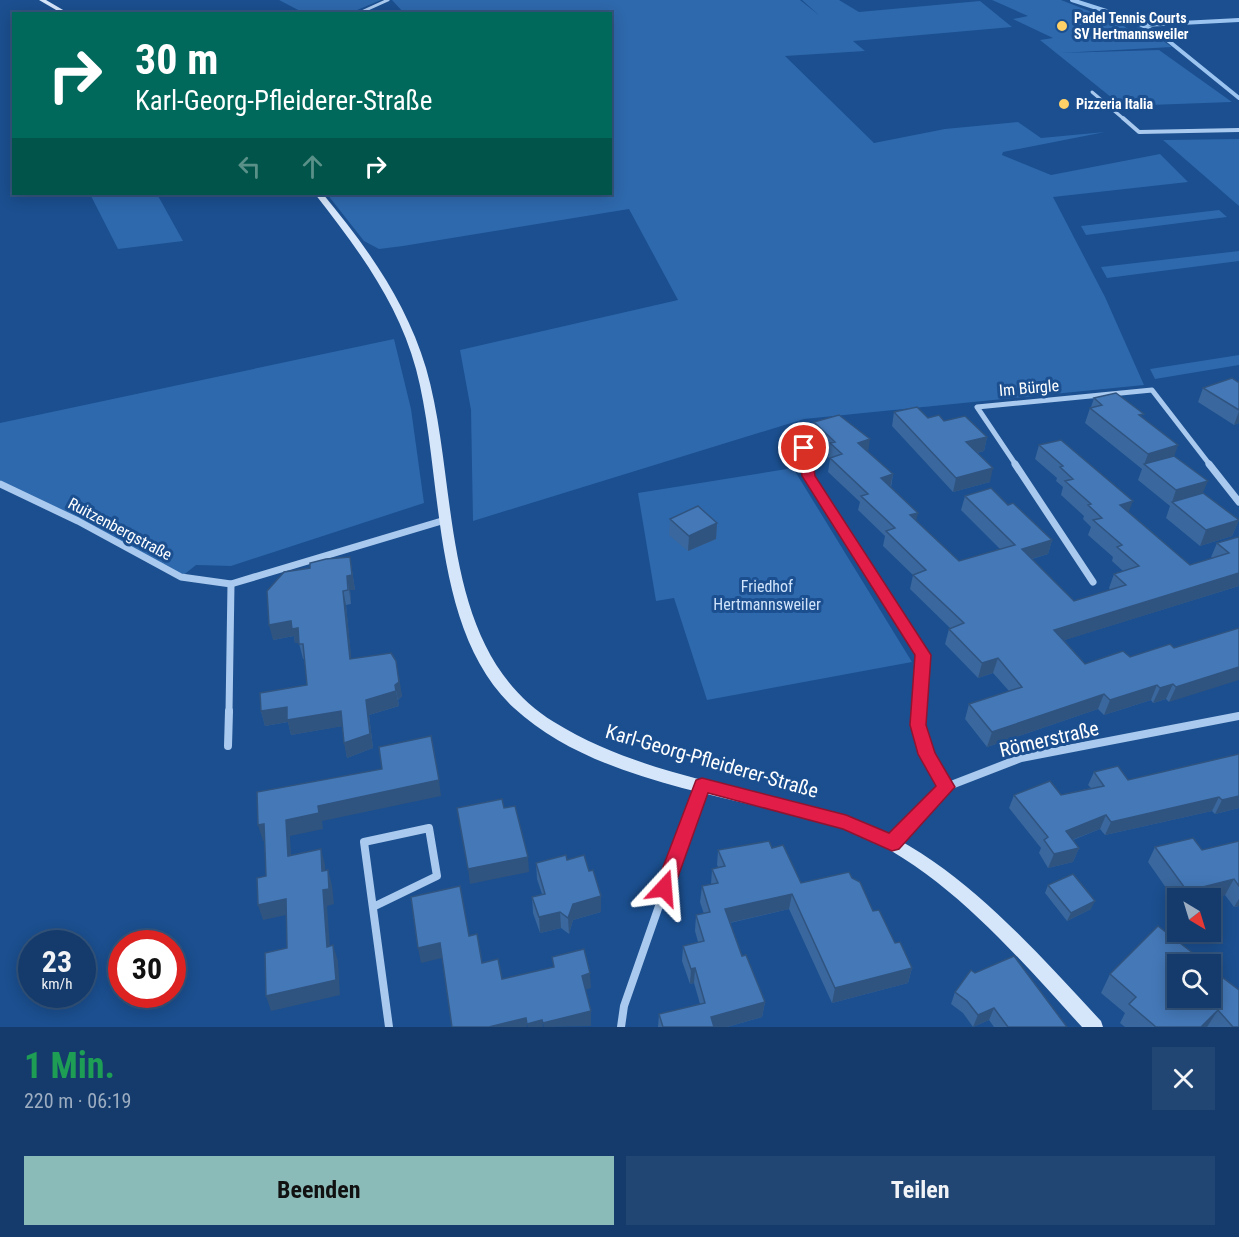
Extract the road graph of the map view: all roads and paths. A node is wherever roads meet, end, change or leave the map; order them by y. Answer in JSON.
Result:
{"nodes":[{"id":1,"x":42,"y":0,"type":"edge"},
{"id":2,"x":388,"y":0,"type":"edge"},
{"id":3,"x":64,"y":12,"type":"edge"},
{"id":4,"x":361,"y":12,"type":"edge"},
{"id":5,"x":1092,"y":93,"type":"dead end"},
{"id":6,"x":1239,"y":130,"type":"edge"},
{"id":7,"x":320,"y":195,"type":"edge"},
{"id":8,"x":804,"y":448,"type":"dead end"},
{"id":9,"x":0,"y":484,"type":"edge"},
{"id":10,"x":1239,"y":502,"type":"edge"},
{"id":11,"x":445,"y":519,"type":"junction"},
{"id":12,"x":1093,"y":582,"type":"dead end"},
{"id":13,"x":231,"y":584,"type":"junction"},
{"id":14,"x":1239,"y":716,"type":"edge"},
{"id":15,"x":228,"y":746,"type":"dead end"},
{"id":16,"x":702,"y":785,"type":"junction"},
{"id":17,"x":946,"y":787,"type":"junction"},
{"id":18,"x":892,"y":843,"type":"junction"},
{"id":19,"x":373,"y":907,"type":"junction"},
{"id":20,"x":389,"y":1027,"type":"edge"},
{"id":21,"x":621,"y":1027,"type":"edge"},
{"id":22,"x":1094,"y":1027,"type":"edge"}],
"edges":[{"from":1,"to":3,"type":"street"},
{"from":2,"to":4,"type":"street"},
{"from":5,"to":6,"type":"street"},
{"from":7,"to":11,"type":"street","name":"Karl-Georg-Pfleiderer-Straße"},
{"from":8,"to":17,"type":"street"},
{"from":9,"to":13,"type":"street","name":"Ruitzenbergstraße"},
{"from":10,"to":12,"type":"street","name":"Im Bürgle"},
{"from":11,"to":13,"type":"street"},
{"from":11,"to":16,"type":"street","name":"Karl-Georg-Pfleiderer-Straße"},
{"from":13,"to":15,"type":"street"},
{"from":14,"to":17,"type":"street","name":"Römerstraße"},
{"from":16,"to":18,"type":"street","name":"Karl-Georg-Pfleiderer-Straße"},
{"from":16,"to":21,"type":"street"},
{"from":17,"to":18,"type":"street","name":"Römerstraße"},
{"from":18,"to":22,"type":"street","name":"Karl-Georg-Pfleiderer-Straße"},
{"from":19,"to":19,"type":"street"},
{"from":19,"to":20,"type":"street"}]}
